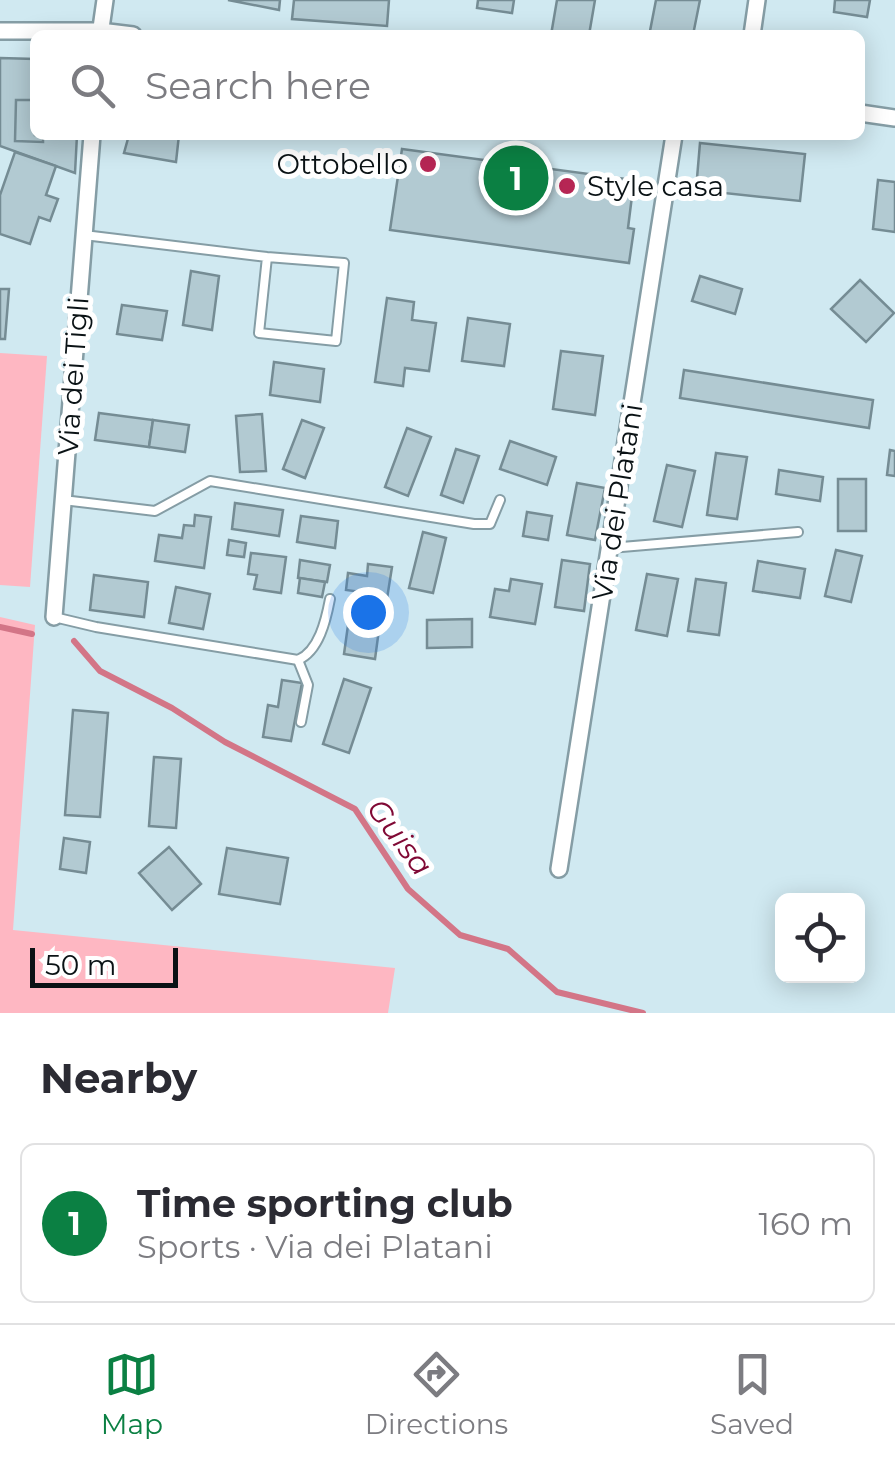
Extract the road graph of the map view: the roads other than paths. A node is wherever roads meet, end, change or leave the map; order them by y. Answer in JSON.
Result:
{"nodes":[{"id":1,"x":105,"y":0,"type":"edge"},
{"id":2,"x":757,"y":0,"type":"edge"},
{"id":3,"x":100,"y":30,"type":"edge"},
{"id":4,"x":753,"y":30,"type":"edge"},
{"id":5,"x":0,"y":31,"type":"edge"},
{"id":6,"x":30,"y":32,"type":"edge"},
{"id":7,"x":865,"y":114,"type":"edge"},
{"id":8,"x":895,"y":118,"type":"edge"},
{"id":9,"x":92,"y":140,"type":"edge"},
{"id":10,"x":673,"y":140,"type":"edge"},
{"id":11,"x":84,"y":235,"type":"junction"},
{"id":12,"x":267,"y":258,"type":"junction"},
{"id":13,"x":63,"y":500,"type":"junction"},
{"id":14,"x":500,"y":500,"type":"dead end"},
{"id":15,"x":798,"y":532,"type":"dead end"},
{"id":16,"x":610,"y":548,"type":"junction"},
{"id":17,"x":330,"y":600,"type":"dead end"},
{"id":18,"x":54,"y":617,"type":"joint"},
{"id":19,"x":298,"y":660,"type":"junction"},
{"id":20,"x":300,"y":722,"type":"dead end"},
{"id":21,"x":559,"y":868,"type":"dead end"}],
"edges":[{"from":1,"to":3,"type":"street"},
{"from":2,"to":4,"type":"street"},
{"from":5,"to":6,"type":"street"},
{"from":7,"to":8,"type":"street"},
{"from":9,"to":11,"type":"street","name":"Via dei Tigli"},
{"from":10,"to":16,"type":"street","name":"Via dei Platani"},
{"from":11,"to":12,"type":"lane"},
{"from":11,"to":13,"type":"street","name":"Via dei Tigli"},
{"from":12,"to":12,"type":"lane"},
{"from":13,"to":14,"type":"lane"},
{"from":13,"to":18,"type":"street","name":"Via dei Tigli"},
{"from":15,"to":16,"type":"lane"},
{"from":16,"to":21,"type":"street","name":"Via dei Platani"},
{"from":17,"to":19,"type":"lane"},
{"from":18,"to":19,"type":"lane"},
{"from":19,"to":20,"type":"lane"}]}
